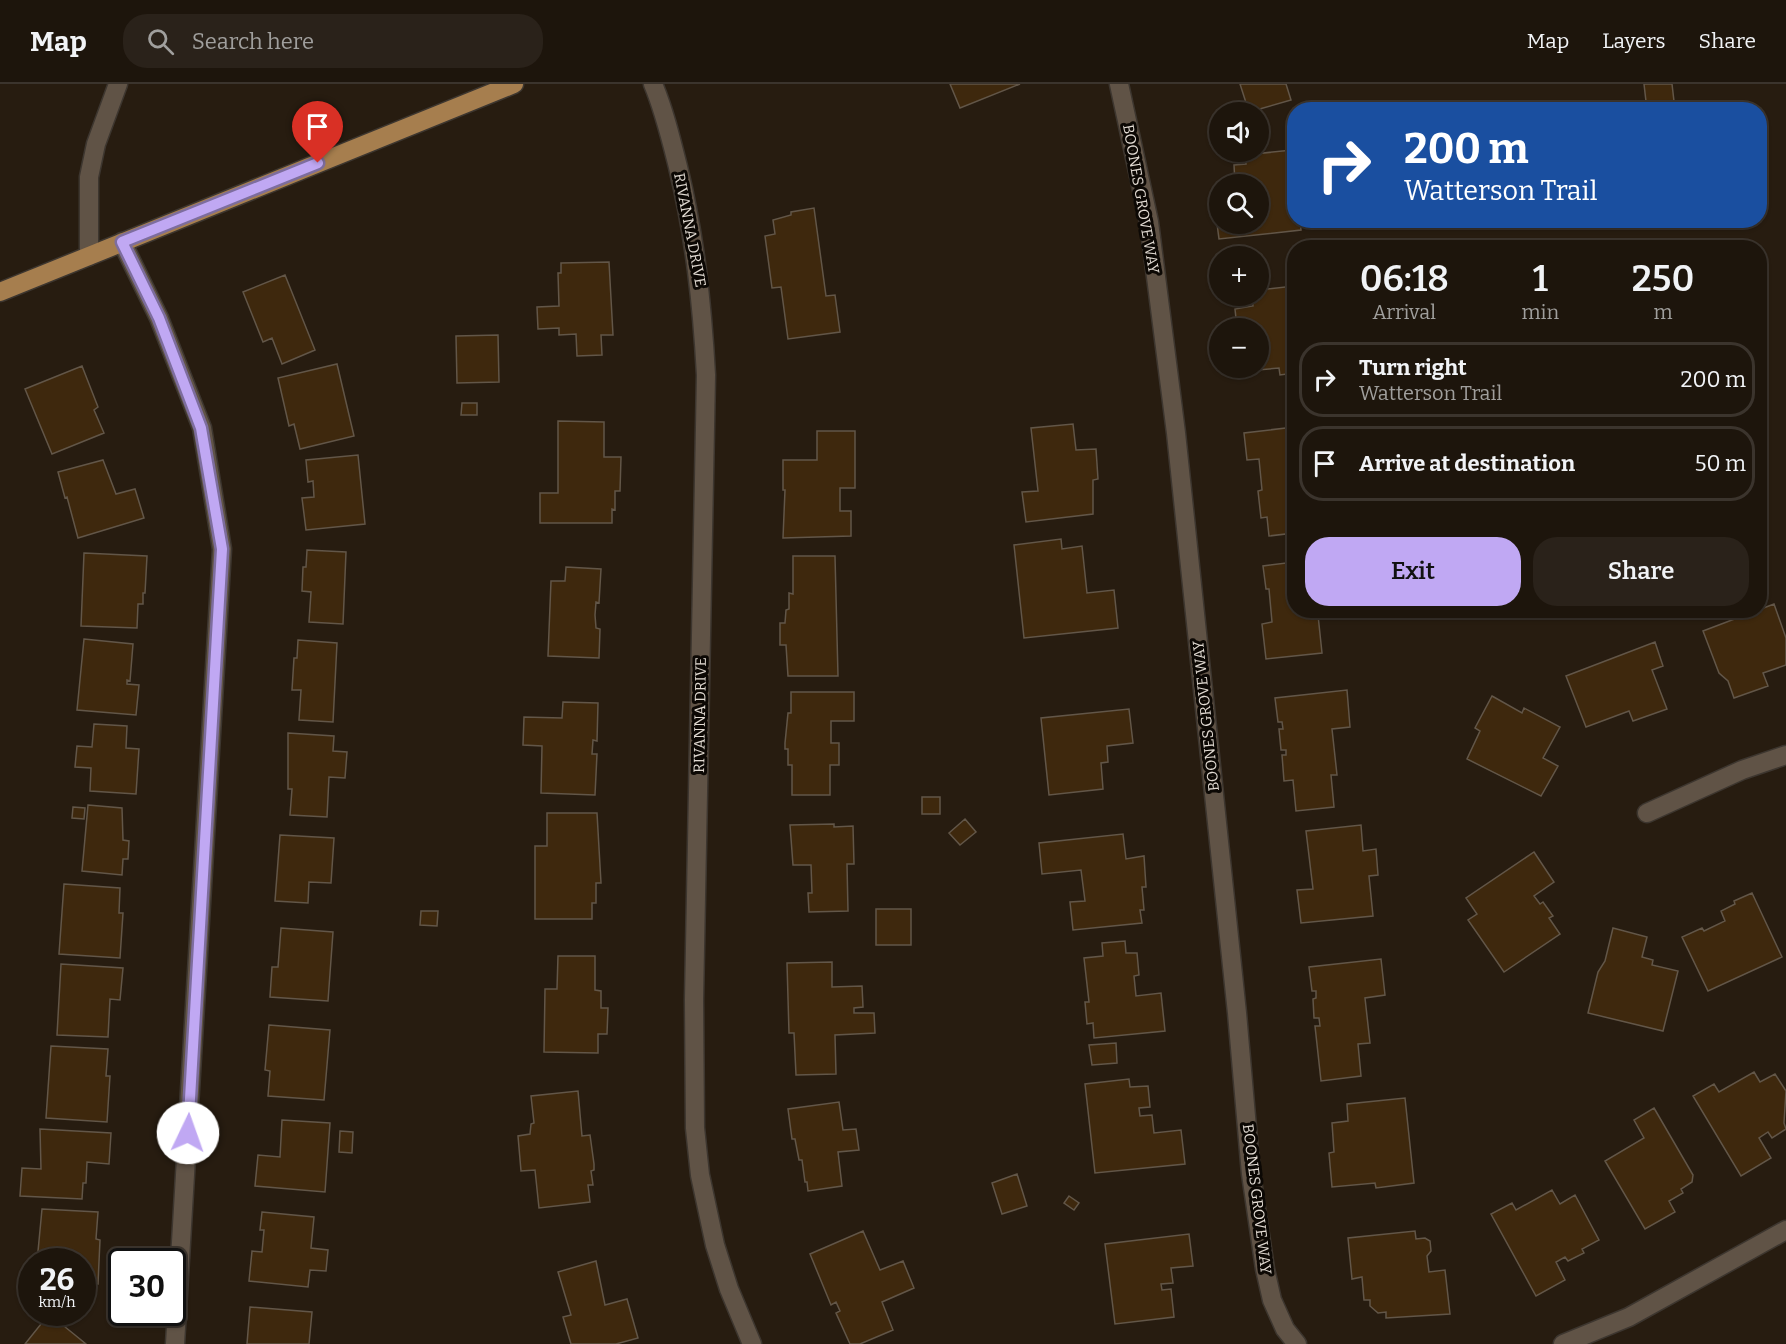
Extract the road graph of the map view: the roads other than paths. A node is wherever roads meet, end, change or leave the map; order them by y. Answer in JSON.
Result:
{"nodes":[{"id":1,"x":118,"y":84,"type":"edge"},
{"id":2,"x":514,"y":84,"type":"edge"},
{"id":3,"x":652,"y":84,"type":"edge"},
{"id":4,"x":1119,"y":84,"type":"edge"},
{"id":5,"x":122,"y":242,"type":"junction"},
{"id":6,"x":89,"y":256,"type":"junction"},
{"id":7,"x":0,"y":292,"type":"edge"},
{"id":8,"x":1786,"y":755,"type":"edge"},
{"id":9,"x":1647,"y":813,"type":"dead end"},
{"id":10,"x":1786,"y":1230,"type":"edge"},
{"id":11,"x":175,"y":1344,"type":"edge"},
{"id":12,"x":752,"y":1344,"type":"edge"},
{"id":13,"x":1297,"y":1344,"type":"edge"},
{"id":14,"x":1563,"y":1344,"type":"edge"}],
"edges":[{"from":1,"to":6,"type":"street"},
{"from":2,"to":5,"type":"main road"},
{"from":3,"to":12,"type":"street","name":"RIVANNA DRIVE"},
{"from":4,"to":13,"type":"street","name":"BOONES GROVE WAY"},
{"from":5,"to":6,"type":"main road"},
{"from":5,"to":11,"type":"street"},
{"from":6,"to":7,"type":"main road"},
{"from":8,"to":9,"type":"street"},
{"from":10,"to":14,"type":"street"}]}
